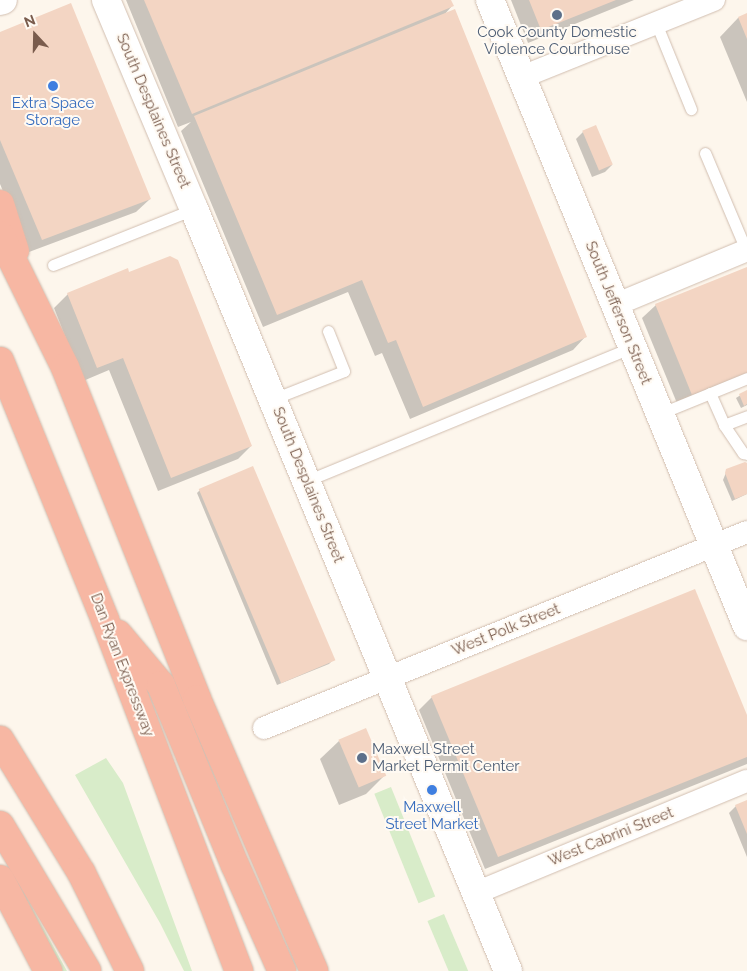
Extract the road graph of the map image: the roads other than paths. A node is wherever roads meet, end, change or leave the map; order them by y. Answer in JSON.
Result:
{"nodes":[{"id":1,"x":106,"y":0,"type":"edge"},
{"id":2,"x":490,"y":0,"type":"edge"},
{"id":3,"x":714,"y":0,"type":"edge"},
{"id":4,"x":656,"y":23,"type":"junction"},
{"id":5,"x":522,"y":78,"type":"junction"},
{"id":6,"x":691,"y":108,"type":"dead end"},
{"id":7,"x":705,"y":153,"type":"dead end"},
{"id":8,"x":0,"y":204,"type":"edge"},
{"id":9,"x":194,"y":209,"type":"junction"},
{"id":10,"x":0,"y":235,"type":"edge"},
{"id":11,"x":747,"y":250,"type":"edge"},
{"id":12,"x":53,"y":265,"type":"dead end"},
{"id":13,"x":24,"y":281,"type":"junction"},
{"id":14,"x":614,"y":305,"type":"junction"},
{"id":15,"x":328,"y":331,"type":"dead end"},
{"id":16,"x":632,"y":348,"type":"junction"},
{"id":17,"x":0,"y":361,"type":"edge"},
{"id":18,"x":747,"y":378,"type":"edge"},
{"id":19,"x":710,"y":394,"type":"junction"},
{"id":20,"x":273,"y":399,"type":"junction"},
{"id":21,"x":659,"y":414,"type":"junction"},
{"id":22,"x":747,"y":416,"type":"edge"},
{"id":23,"x":724,"y":425,"type":"junction"},
{"id":24,"x":747,"y":454,"type":"edge"},
{"id":25,"x":306,"y":481,"type":"junction"},
{"id":26,"x":747,"y":532,"type":"edge"},
{"id":27,"x":713,"y":546,"type":"junction"},
{"id":28,"x":106,"y":620,"type":"junction"},
{"id":29,"x":747,"y":626,"type":"edge"},
{"id":30,"x":387,"y":678,"type":"junction"},
{"id":31,"x":264,"y":728,"type":"dead end"},
{"id":32,"x":0,"y":740,"type":"edge"},
{"id":33,"x":747,"y":781,"type":"edge"},
{"id":34,"x":0,"y":825,"type":"edge"},
{"id":35,"x":0,"y":878,"type":"edge"},
{"id":36,"x":476,"y":893,"type":"junction"},
{"id":37,"x":0,"y":914,"type":"edge"},
{"id":38,"x":33,"y":971,"type":"edge"},
{"id":39,"x":48,"y":971,"type":"edge"},
{"id":40,"x":88,"y":971,"type":"edge"},
{"id":41,"x":130,"y":971,"type":"edge"},
{"id":42,"x":239,"y":971,"type":"edge"},
{"id":43,"x":282,"y":971,"type":"edge"},
{"id":44,"x":314,"y":971,"type":"edge"},
{"id":45,"x":508,"y":971,"type":"edge"}],
"edges":[{"from":1,"to":9,"type":"main road","name":"South Desplaines Street"},
{"from":2,"to":5,"type":"main road","name":"South Jefferson Street"},
{"from":3,"to":4,"type":"street"},
{"from":4,"to":5,"type":"street"},
{"from":4,"to":6,"type":"lane"},
{"from":5,"to":14,"type":"main road","name":"South Jefferson Street"},
{"from":7,"to":11,"type":"lane"},
{"from":8,"to":13,"type":"highway"},
{"from":9,"to":12,"type":"lane"},
{"from":9,"to":20,"type":"main road","name":"South Desplaines Street"},
{"from":10,"to":13,"type":"highway"},
{"from":11,"to":14,"type":"street"},
{"from":13,"to":44,"type":"highway"},
{"from":14,"to":16,"type":"main road","name":"South Jefferson Street"},
{"from":15,"to":20,"type":"lane"},
{"from":16,"to":21,"type":"main road","name":"South Jefferson Street"},
{"from":16,"to":25,"type":"lane"},
{"from":17,"to":28,"type":"highway","name":"Dan Ryan Expressway"},
{"from":18,"to":19,"type":"lane"},
{"from":19,"to":21,"type":"lane"},
{"from":19,"to":23,"type":"lane"},
{"from":20,"to":25,"type":"main road","name":"South Desplaines Street"},
{"from":21,"to":27,"type":"main road","name":"South Jefferson Street"},
{"from":22,"to":23,"type":"lane"},
{"from":23,"to":24,"type":"lane"},
{"from":25,"to":30,"type":"main road","name":"South Desplaines Street"},
{"from":26,"to":27,"type":"street","name":"West Polk Street"},
{"from":27,"to":29,"type":"main road","name":"South Jefferson Street"},
{"from":27,"to":30,"type":"street","name":"West Polk Street"},
{"from":28,"to":42,"type":"highway","name":"Dan Ryan Expressway"},
{"from":28,"to":43,"type":"highway"},
{"from":30,"to":31,"type":"street","name":"West Polk Street"},
{"from":30,"to":36,"type":"main road","name":"South Desplaines Street"},
{"from":32,"to":41,"type":"highway"},
{"from":33,"to":36,"type":"street","name":"West Cabrini Street"},
{"from":34,"to":40,"type":"highway"},
{"from":35,"to":39,"type":"highway"},
{"from":36,"to":45,"type":"main road","name":"South Desplaines Street"},
{"from":37,"to":38,"type":"highway"}]}
